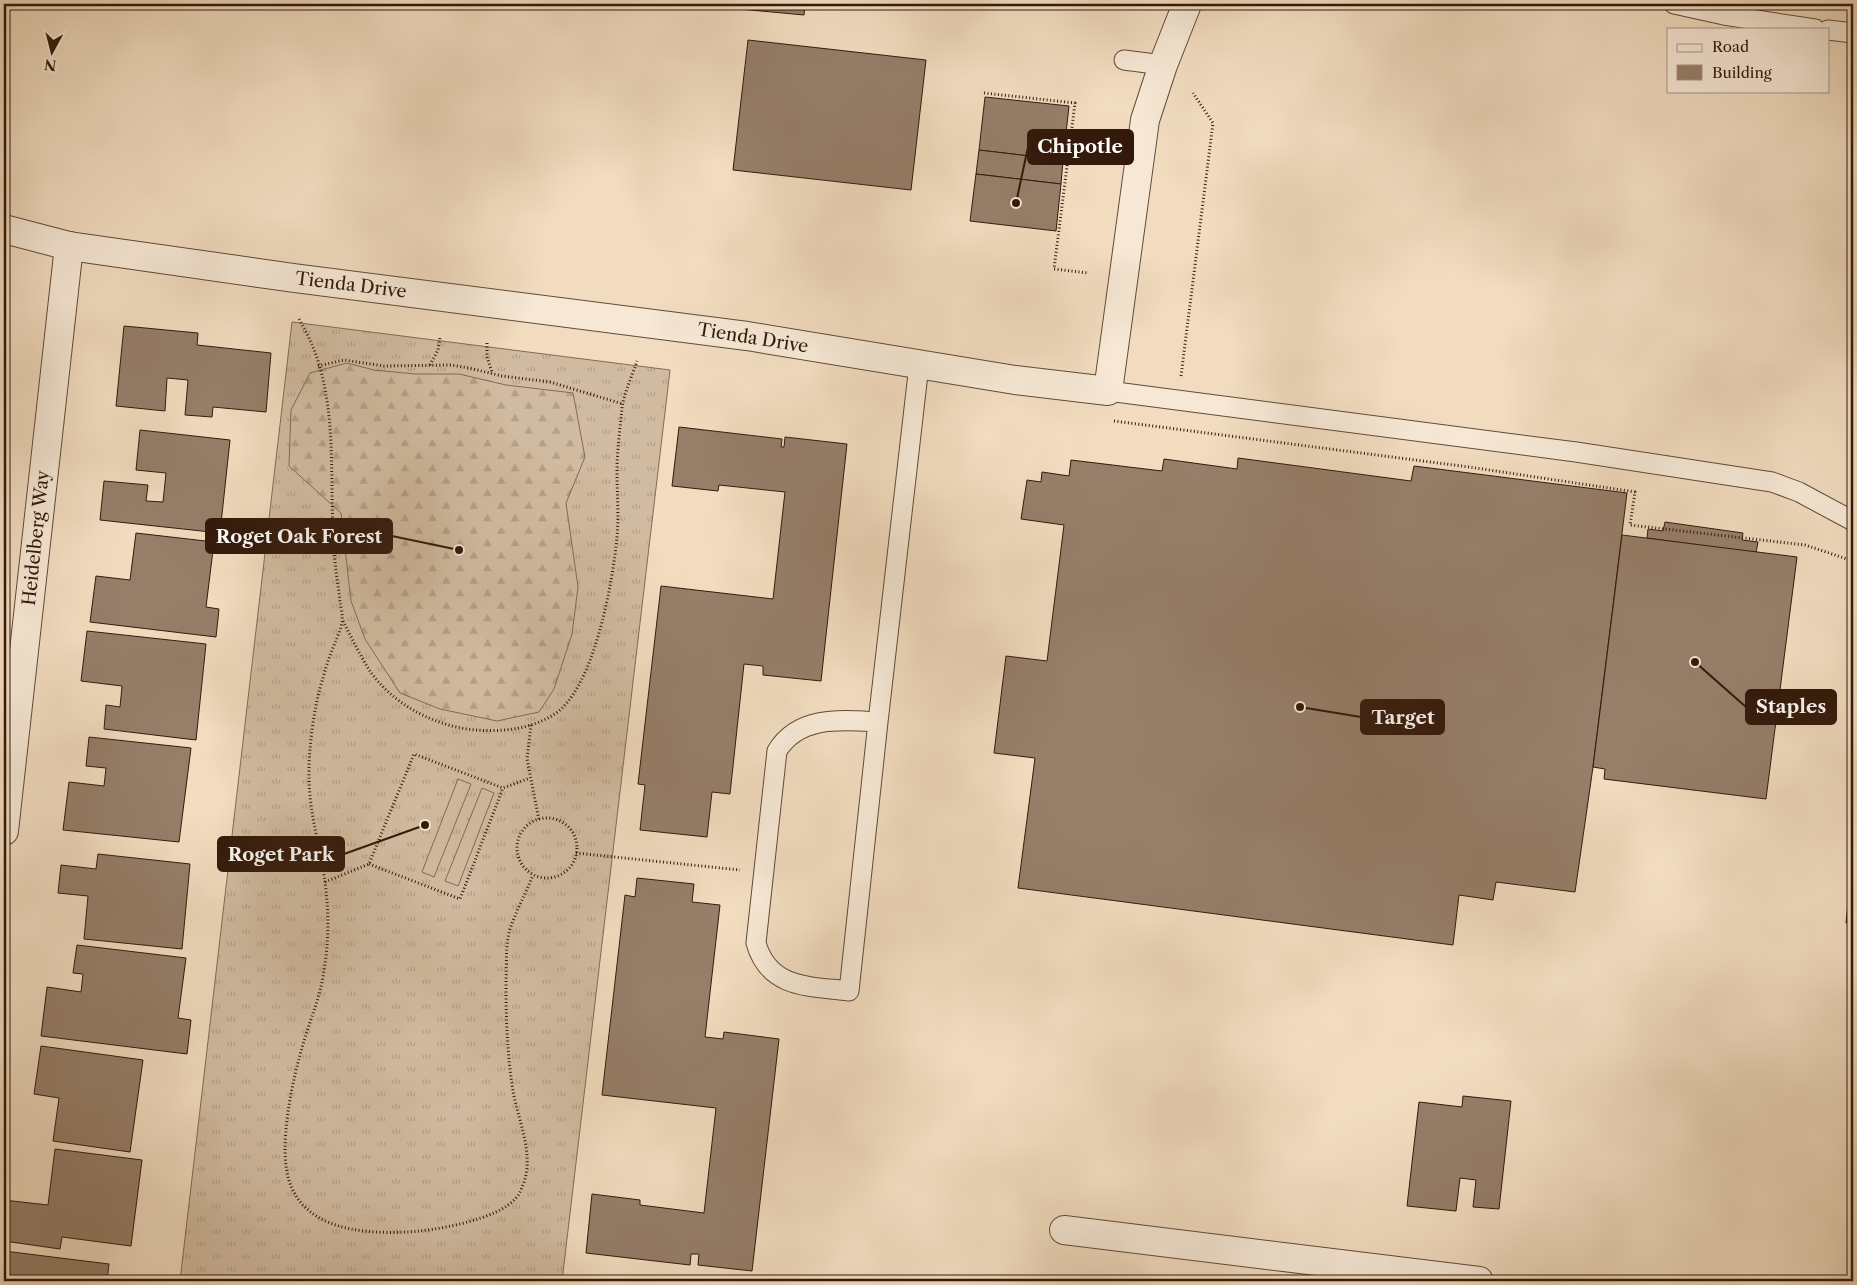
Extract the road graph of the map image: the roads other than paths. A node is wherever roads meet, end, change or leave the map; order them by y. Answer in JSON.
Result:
{"nodes":[{"id":1,"x":1187,"y":4,"type":"edge"},
{"id":2,"x":1674,"y":4,"type":"edge"},
{"id":3,"x":1808,"y":28,"type":"edge"},
{"id":4,"x":1830,"y":30,"type":"edge"},
{"id":5,"x":1853,"y":34,"type":"edge"},
{"id":6,"x":1124,"y":60,"type":"dead end"},
{"id":7,"x":1163,"y":65,"type":"junction"},
{"id":8,"x":4,"y":229,"type":"edge"},
{"id":9,"x":69,"y":246,"type":"junction"},
{"id":10,"x":919,"y":365,"type":"junction"},
{"id":11,"x":1108,"y":392,"type":"junction"},
{"id":12,"x":1853,"y":521,"type":"edge"},
{"id":13,"x":878,"y":722,"type":"junction"},
{"id":14,"x":4,"y":831,"type":"edge"},
{"id":15,"x":1064,"y":1230,"type":"dead end"},
{"id":16,"x":1479,"y":1281,"type":"edge"}],
"edges":[{"from":1,"to":7,"type":"street"},
{"from":2,"to":3,"type":"lane"},
{"from":4,"to":5,"type":"lane"},
{"from":6,"to":7,"type":"lane"},
{"from":7,"to":11,"type":"street"},
{"from":8,"to":9,"type":"street","name":"Tienda Drive"},
{"from":9,"to":10,"type":"street","name":"Tienda Drive"},
{"from":9,"to":14,"type":"street","name":"Heidelberg Way"},
{"from":10,"to":11,"type":"street","name":"Tienda Drive"},
{"from":10,"to":13,"type":"lane"},
{"from":11,"to":12,"type":"lane"},
{"from":13,"to":13,"type":"lane"},
{"from":15,"to":16,"type":"street"}]}
